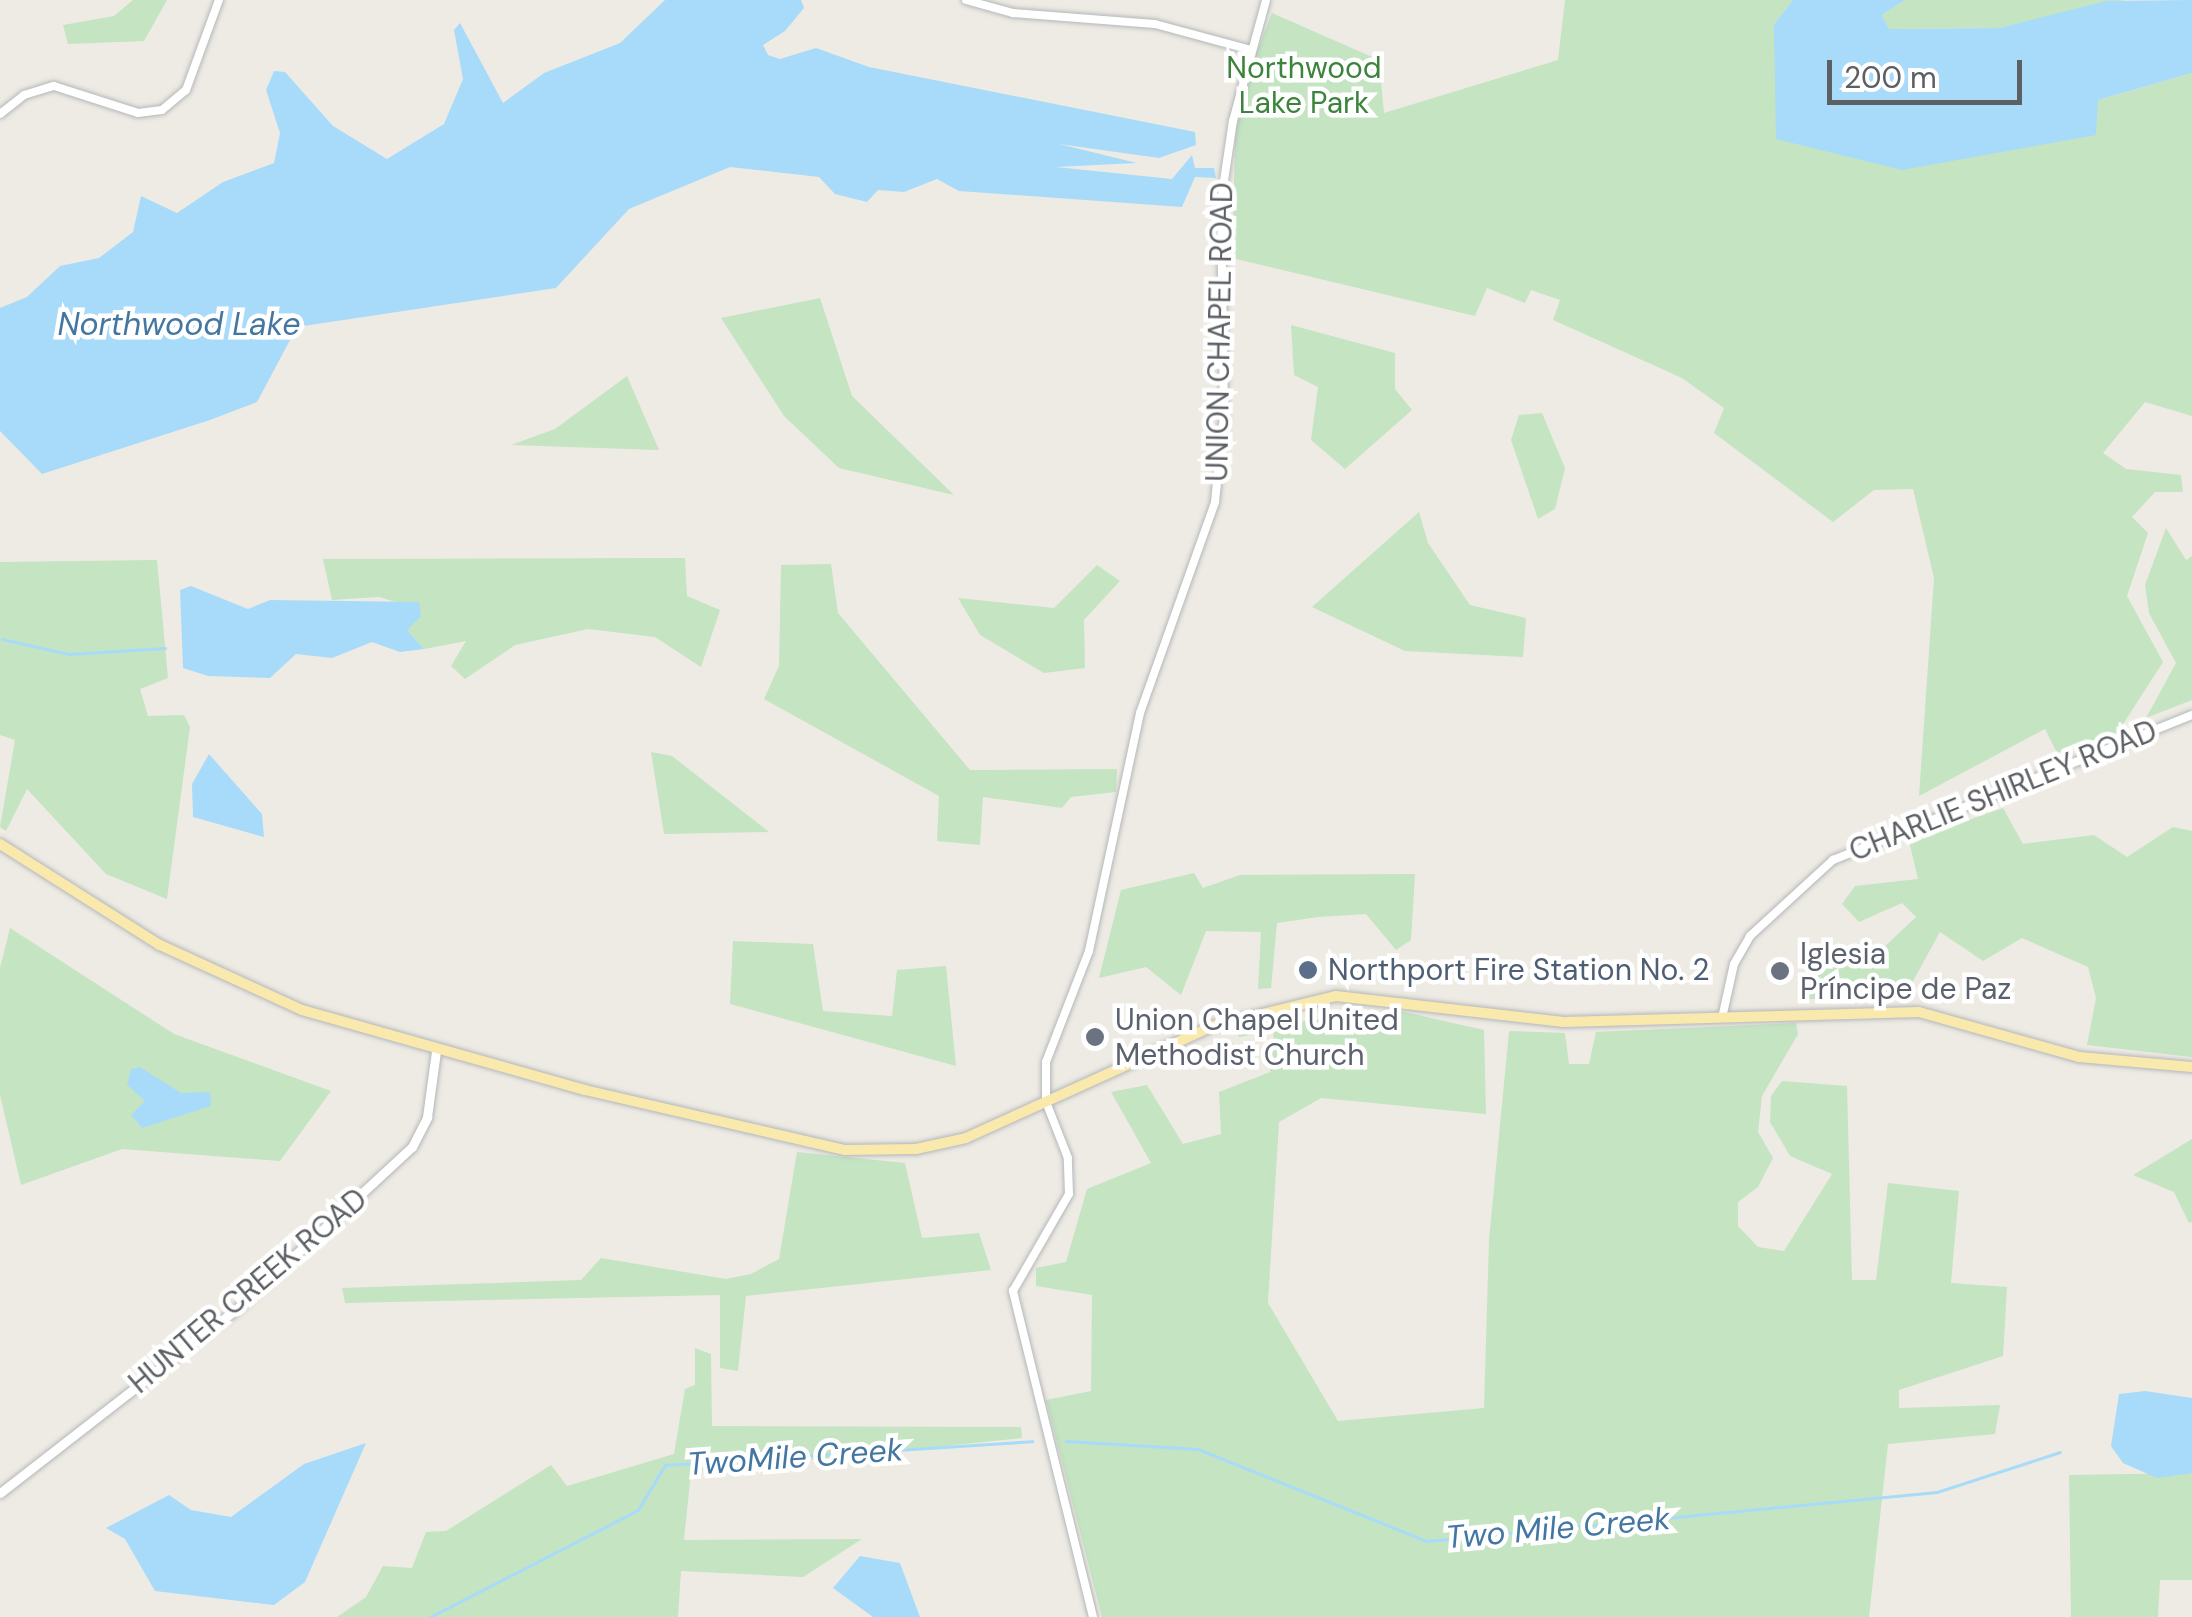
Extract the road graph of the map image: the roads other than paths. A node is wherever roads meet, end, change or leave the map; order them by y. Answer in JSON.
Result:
{"nodes":[{"id":1,"x":219,"y":0,"type":"edge"},
{"id":2,"x":966,"y":0,"type":"edge"},
{"id":3,"x":1266,"y":0,"type":"edge"},
{"id":4,"x":1251,"y":50,"type":"junction"},
{"id":5,"x":0,"y":114,"type":"edge"},
{"id":6,"x":2192,"y":716,"type":"edge"},
{"id":7,"x":0,"y":844,"type":"edge"},
{"id":8,"x":1722,"y":1018,"type":"junction"},
{"id":9,"x":436,"y":1050,"type":"junction"},
{"id":10,"x":2192,"y":1067,"type":"edge"},
{"id":11,"x":1046,"y":1102,"type":"junction"},
{"id":12,"x":0,"y":1493,"type":"edge"},
{"id":13,"x":1093,"y":1617,"type":"edge"}],
"edges":[{"from":1,"to":5,"type":"street"},
{"from":2,"to":4,"type":"street"},
{"from":3,"to":4,"type":"street","name":"UNION CHAPEL ROAD"},
{"from":4,"to":11,"type":"street","name":"UNION CHAPEL ROAD"},
{"from":6,"to":8,"type":"street","name":"CHARLIE SHIRLEY ROAD"},
{"from":7,"to":9,"type":"main road"},
{"from":8,"to":10,"type":"main road"},
{"from":8,"to":11,"type":"main road"},
{"from":9,"to":11,"type":"main road"},
{"from":9,"to":12,"type":"main road","name":"HUNTER CREEK ROAD"},
{"from":11,"to":13,"type":"street"}]}
